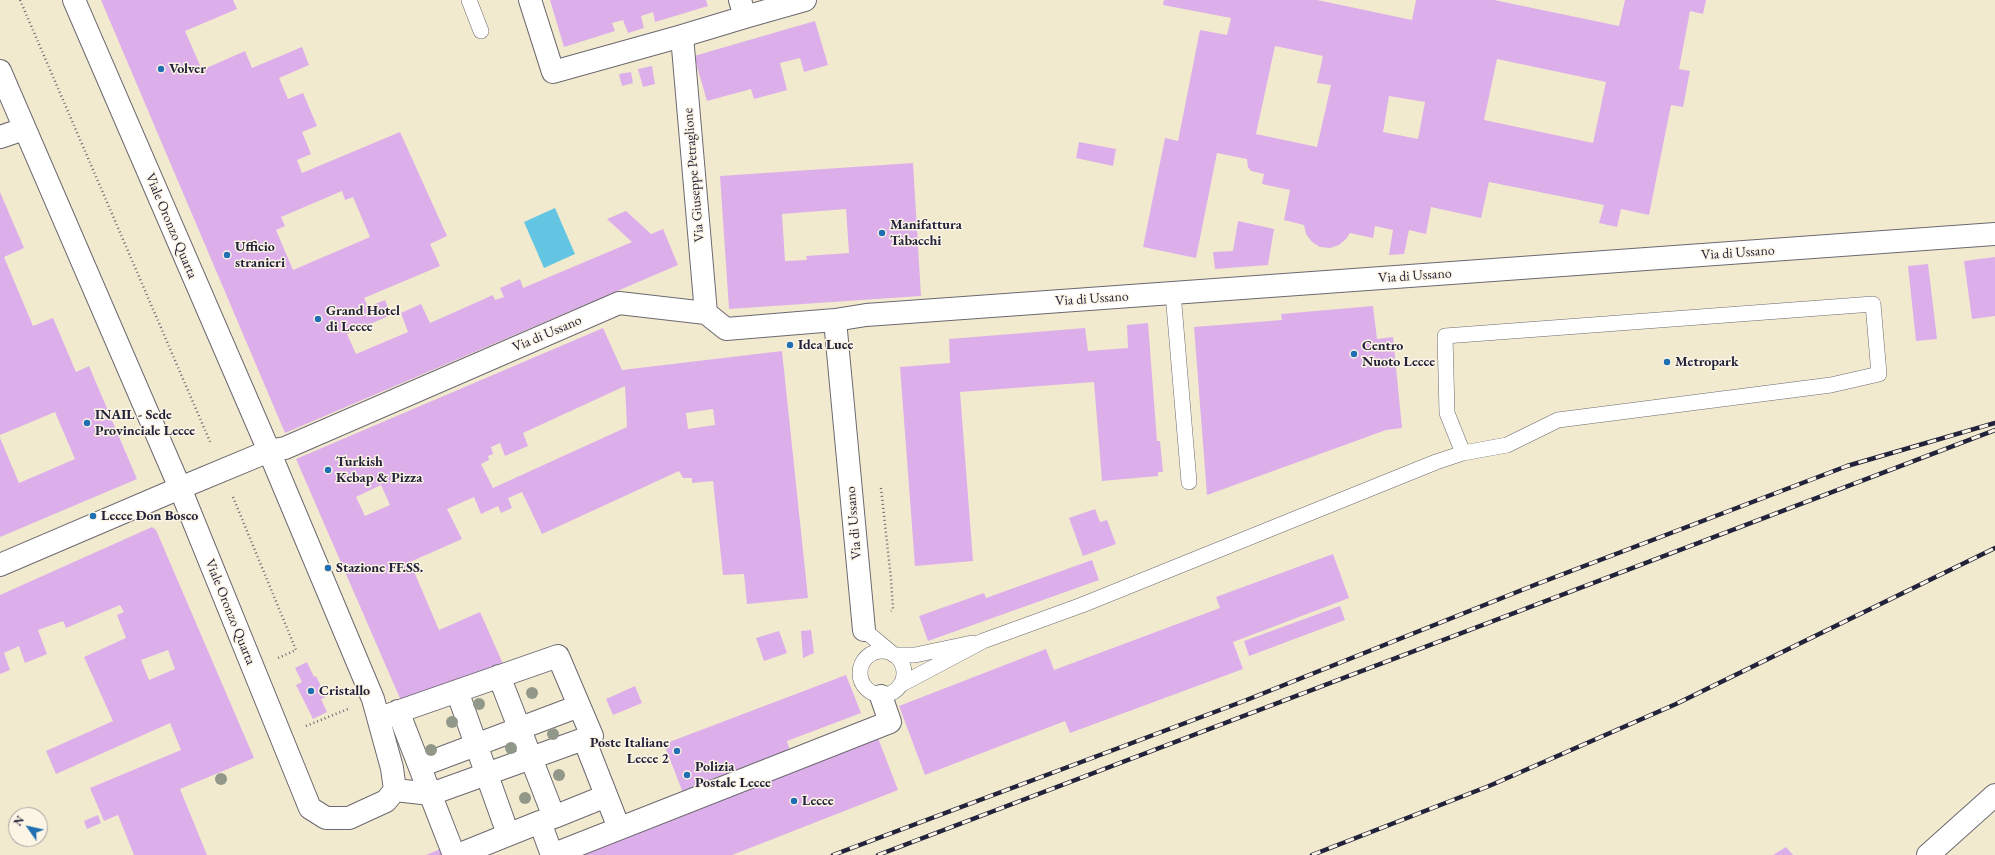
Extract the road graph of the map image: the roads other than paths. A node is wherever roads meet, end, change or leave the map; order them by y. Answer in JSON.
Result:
{"nodes":[{"id":1,"x":74,"y":0,"type":"edge"},
{"id":2,"x":469,"y":0,"type":"edge"},
{"id":3,"x":530,"y":0,"type":"edge"},
{"id":4,"x":806,"y":0,"type":"edge"},
{"id":5,"x":743,"y":9,"type":"edge"},
{"id":6,"x":481,"y":31,"type":"dead end"},
{"id":7,"x":682,"y":36,"type":"junction"},
{"id":8,"x":0,"y":71,"type":"edge"},
{"id":9,"x":24,"y":129,"type":"junction"},
{"id":10,"x":0,"y":137,"type":"edge"},
{"id":11,"x":1995,"y":234,"type":"edge"},
{"id":12,"x":1173,"y":293,"type":"junction"},
{"id":13,"x":706,"y":313,"type":"junction"},
{"id":14,"x":835,"y":320,"type":"junction"},
{"id":15,"x":269,"y":451,"type":"junction"},
{"id":16,"x":1463,"y":453,"type":"junction"},
{"id":17,"x":1189,"y":482,"type":"dead end"},
{"id":18,"x":180,"y":488,"type":"junction"},
{"id":19,"x":0,"y":565,"type":"edge"},
{"id":20,"x":864,"y":630,"type":"junction"},
{"id":21,"x":983,"y":641,"type":"junction"},
{"id":22,"x":894,"y":654,"type":"junction"},
{"id":23,"x":863,"y":662,"type":"junction"},
{"id":24,"x":499,"y":676,"type":"junction"},
{"id":25,"x":900,"y":685,"type":"junction"},
{"id":26,"x":457,"y":691,"type":"junction"},
{"id":27,"x":881,"y":696,"type":"junction"},
{"id":28,"x":579,"y":706,"type":"junction"},
{"id":29,"x":383,"y":709,"type":"junction"},
{"id":30,"x":520,"y":728,"type":"junction"},
{"id":31,"x":584,"y":739,"type":"junction"},
{"id":32,"x":476,"y":745,"type":"junction"},
{"id":33,"x":531,"y":758,"type":"junction"},
{"id":34,"x":420,"y":766,"type":"junction"},
{"id":35,"x":486,"y":774,"type":"junction"},
{"id":36,"x":395,"y":790,"type":"junction"},
{"id":37,"x":431,"y":794,"type":"junction"},
{"id":38,"x":1995,"y":795,"type":"edge"},
{"id":39,"x":606,"y":796,"type":"junction"},
{"id":40,"x":547,"y":820,"type":"junction"},
{"id":41,"x":619,"y":828,"type":"junction"},
{"id":42,"x":508,"y":834,"type":"junction"},
{"id":43,"x":454,"y":855,"type":"edge"},
{"id":44,"x":458,"y":855,"type":"edge"},
{"id":45,"x":552,"y":855,"type":"edge"},
{"id":46,"x":1928,"y":855,"type":"edge"}],
"edges":[{"from":1,"to":15,"type":"street","name":"Viale Oronzo Quarta"},
{"from":2,"to":6,"type":"lane"},
{"from":3,"to":7,"type":"street"},
{"from":4,"to":5,"type":"street"},
{"from":5,"to":7,"type":"street"},
{"from":7,"to":13,"type":"street","name":"Via Giuseppe Petraglione"},
{"from":8,"to":9,"type":"street","name":"Viale Oronzo Quarta"},
{"from":9,"to":10,"type":"street"},
{"from":9,"to":18,"type":"street","name":"Viale Oronzo Quarta"},
{"from":11,"to":12,"type":"street","name":"Via di Ussano"},
{"from":12,"to":14,"type":"street","name":"Via di Ussano"},
{"from":12,"to":17,"type":"lane"},
{"from":13,"to":14,"type":"street","name":"Via di Ussano"},
{"from":13,"to":15,"type":"street","name":"Via di Ussano"},
{"from":14,"to":20,"type":"street","name":"Via di Ussano"},
{"from":15,"to":18,"type":"street"},
{"from":15,"to":29,"type":"street","name":"Viale Oronzo Quarta"},
{"from":16,"to":16,"type":"lane"},
{"from":16,"to":21,"type":"lane"},
{"from":18,"to":19,"type":"street"},
{"from":18,"to":36,"type":"street","name":"Viale Oronzo Quarta"},
{"from":20,"to":22,"type":"lane"},
{"from":20,"to":23,"type":"lane"},
{"from":21,"to":22,"type":"lane"},
{"from":21,"to":25,"type":"lane"},
{"from":22,"to":23,"type":"lane"},
{"from":22,"to":25,"type":"lane"},
{"from":23,"to":27,"type":"lane"},
{"from":24,"to":26,"type":"street"},
{"from":24,"to":28,"type":"street"},
{"from":24,"to":30,"type":"street"},
{"from":25,"to":27,"type":"lane"},
{"from":26,"to":29,"type":"street"},
{"from":26,"to":32,"type":"street"},
{"from":27,"to":41,"type":"street"},
{"from":28,"to":30,"type":"street"},
{"from":28,"to":31,"type":"street"},
{"from":29,"to":34,"type":"street"},
{"from":29,"to":36,"type":"street"},
{"from":30,"to":32,"type":"street"},
{"from":30,"to":33,"type":"street"},
{"from":31,"to":33,"type":"street"},
{"from":31,"to":39,"type":"street"},
{"from":32,"to":34,"type":"street"},
{"from":32,"to":35,"type":"street"},
{"from":33,"to":35,"type":"street"},
{"from":33,"to":40,"type":"street"},
{"from":34,"to":37,"type":"street"},
{"from":35,"to":37,"type":"street"},
{"from":35,"to":42,"type":"street"},
{"from":36,"to":37,"type":"street"},
{"from":37,"to":43,"type":"street"},
{"from":38,"to":46,"type":"street"},
{"from":39,"to":40,"type":"street"},
{"from":39,"to":41,"type":"street"},
{"from":40,"to":42,"type":"street"},
{"from":40,"to":45,"type":"street"},
{"from":41,"to":45,"type":"street"},
{"from":42,"to":44,"type":"street"}]}
